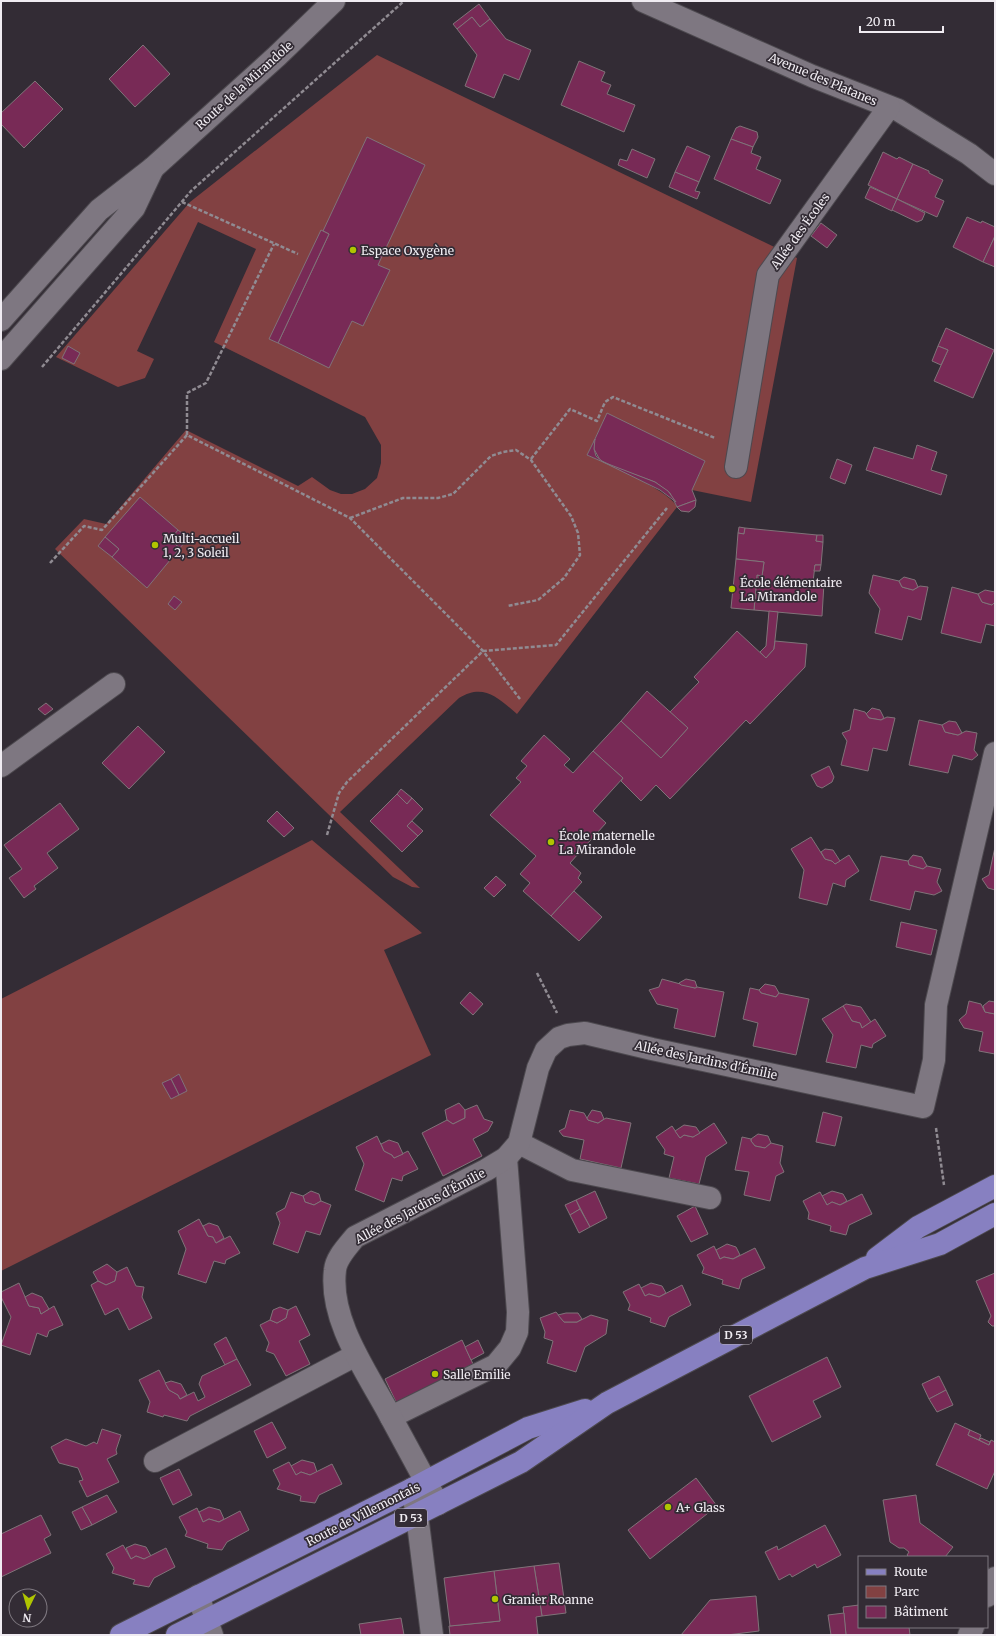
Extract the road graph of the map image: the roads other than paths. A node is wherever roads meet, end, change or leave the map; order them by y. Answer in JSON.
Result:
{"nodes":[{"id":1,"x":334,"y":1,"type":"edge"},
{"id":2,"x":643,"y":1,"type":"edge"},
{"id":3,"x":889,"y":106,"type":"junction"},
{"id":4,"x":152,"y":168,"type":"junction"},
{"id":5,"x":995,"y":174,"type":"edge"},
{"id":6,"x":1,"y":320,"type":"edge"},
{"id":7,"x":4,"y":350,"type":"edge"},
{"id":8,"x":738,"y":457,"type":"road end"},
{"id":9,"x":114,"y":684,"type":"dead end"},
{"id":10,"x":995,"y":753,"type":"edge"},
{"id":11,"x":1,"y":766,"type":"edge"},
{"id":12,"x":991,"y":786,"type":"edge"},
{"id":13,"x":512,"y":1151,"type":"junction"},
{"id":14,"x":995,"y":1186,"type":"edge"},
{"id":15,"x":710,"y":1198,"type":"dead end"},
{"id":16,"x":995,"y":1214,"type":"edge"},
{"id":17,"x":865,"y":1268,"type":"junction"},
{"id":18,"x":356,"y":1355,"type":"junction"},
{"id":19,"x":608,"y":1403,"type":"junction"},
{"id":20,"x":391,"y":1417,"type":"junction"},
{"id":21,"x":155,"y":1461,"type":"dead end"},
{"id":22,"x":419,"y":1485,"type":"junction"},
{"id":23,"x":438,"y":1504,"type":"junction"},
{"id":24,"x":417,"y":1515,"type":"junction"},
{"id":25,"x":995,"y":1578,"type":"edge"},
{"id":26,"x":988,"y":1594,"type":"edge"},
{"id":27,"x":198,"y":1596,"type":"junction"},
{"id":28,"x":210,"y":1627,"type":"edge"},
{"id":29,"x":121,"y":1635,"type":"edge"},
{"id":30,"x":177,"y":1635,"type":"edge"},
{"id":31,"x":432,"y":1635,"type":"edge"}],
"edges":[{"from":1,"to":4,"type":"street","name":"Route de la Mirandole"},
{"from":2,"to":3,"type":"street","name":"Avenue des Platanes"},
{"from":3,"to":5,"type":"street","name":"Avenue des Platanes"},
{"from":3,"to":8,"type":"street","name":"Allée des Écoles"},
{"from":4,"to":6,"type":"street","name":"Route de la Mirandole"},
{"from":4,"to":7,"type":"street","name":"Route de la Mirandole"},
{"from":9,"to":11,"type":"street"},
{"from":10,"to":12,"type":"street"},
{"from":12,"to":13,"type":"street","name":"Allée des Jardins d'Émilie"},
{"from":13,"to":15,"type":"street"},
{"from":13,"to":18,"type":"street","name":"Allée des Jardins d'Émilie"},
{"from":13,"to":20,"type":"street"},
{"from":14,"to":17,"type":"main road","name":"Route de Villemontais","number":"D 53"},
{"from":16,"to":17,"type":"main road","name":"Route de Villemontais","number":"D 53"},
{"from":17,"to":19,"type":"main road","name":"Route de Villemontais","number":"D 53"},
{"from":18,"to":20,"type":"street","name":"Allée des Jardins d'Émilie"},
{"from":18,"to":21,"type":"street"},
{"from":19,"to":22,"type":"main road","name":"Route de Villemontais","number":"D 53"},
{"from":19,"to":23,"type":"main road","name":"Route de Villemontais","number":"D 53"},
{"from":20,"to":22,"type":"street","name":"Allée des Jardins d'Émilie"},
{"from":22,"to":23,"type":"street","name":"Allée des Jardins d'Émilie"},
{"from":22,"to":24,"type":"street"},
{"from":22,"to":27,"type":"main road","name":"Route de Villemontais","number":"D 53"},
{"from":23,"to":24,"type":"main road","name":"Route de Villemontais","number":"D 53"},
{"from":24,"to":28,"type":"main road","name":"Route de Villemontais","number":"D 53"},
{"from":24,"to":31,"type":"street"},
{"from":25,"to":26,"type":"street"},
{"from":27,"to":28,"type":"street"},
{"from":27,"to":29,"type":"main road","name":"Route de Villemontais","number":"D 53"},
{"from":28,"to":30,"type":"main road","name":"Route de Villemontais","number":"D 53"}]}
